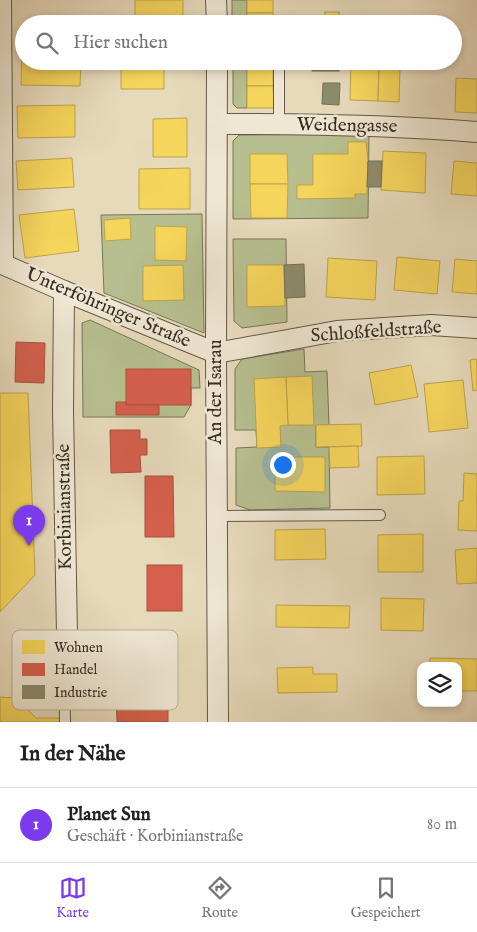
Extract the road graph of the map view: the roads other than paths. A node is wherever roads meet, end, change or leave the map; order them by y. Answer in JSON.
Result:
{"nodes":[{"id":1,"x":1,"y":0,"type":"edge"},
{"id":2,"x":216,"y":0,"type":"edge"},
{"id":3,"x":217,"y":15,"type":"edge"},
{"id":4,"x":217,"y":70,"type":"edge"},
{"id":5,"x":279,"y":70,"type":"edge"},
{"id":6,"x":218,"y":124,"type":"junction"},
{"id":7,"x":280,"y":124,"type":"junction"},
{"id":8,"x":477,"y":132,"type":"edge"},
{"id":9,"x":1,"y":263,"type":"edge"},
{"id":10,"x":64,"y":291,"type":"junction"},
{"id":11,"x":477,"y":328,"type":"edge"},
{"id":12,"x":216,"y":353,"type":"junction"},
{"id":13,"x":380,"y":514,"type":"dead end"},
{"id":14,"x":217,"y":516,"type":"junction"},
{"id":15,"x":67,"y":630,"type":"edge"},
{"id":16,"x":218,"y":722,"type":"edge"}],
"edges":[{"from":1,"to":9,"type":"street"},
{"from":2,"to":3,"type":"street"},
{"from":4,"to":6,"type":"street","name":"An der Isarau"},
{"from":5,"to":7,"type":"lane"},
{"from":6,"to":7,"type":"street","name":"Weidengasse"},
{"from":6,"to":12,"type":"street","name":"An der Isarau"},
{"from":7,"to":8,"type":"street","name":"Weidengasse"},
{"from":9,"to":10,"type":"street","name":"Unterföhringer Straße"},
{"from":10,"to":12,"type":"street","name":"Unterföhringer Straße"},
{"from":10,"to":15,"type":"street","name":"Korbinianstraße"},
{"from":11,"to":12,"type":"street","name":"Schloßfeldstraße"},
{"from":12,"to":14,"type":"street","name":"An der Isarau"},
{"from":13,"to":14,"type":"lane"},
{"from":14,"to":16,"type":"street","name":"An der Isarau"}]}
